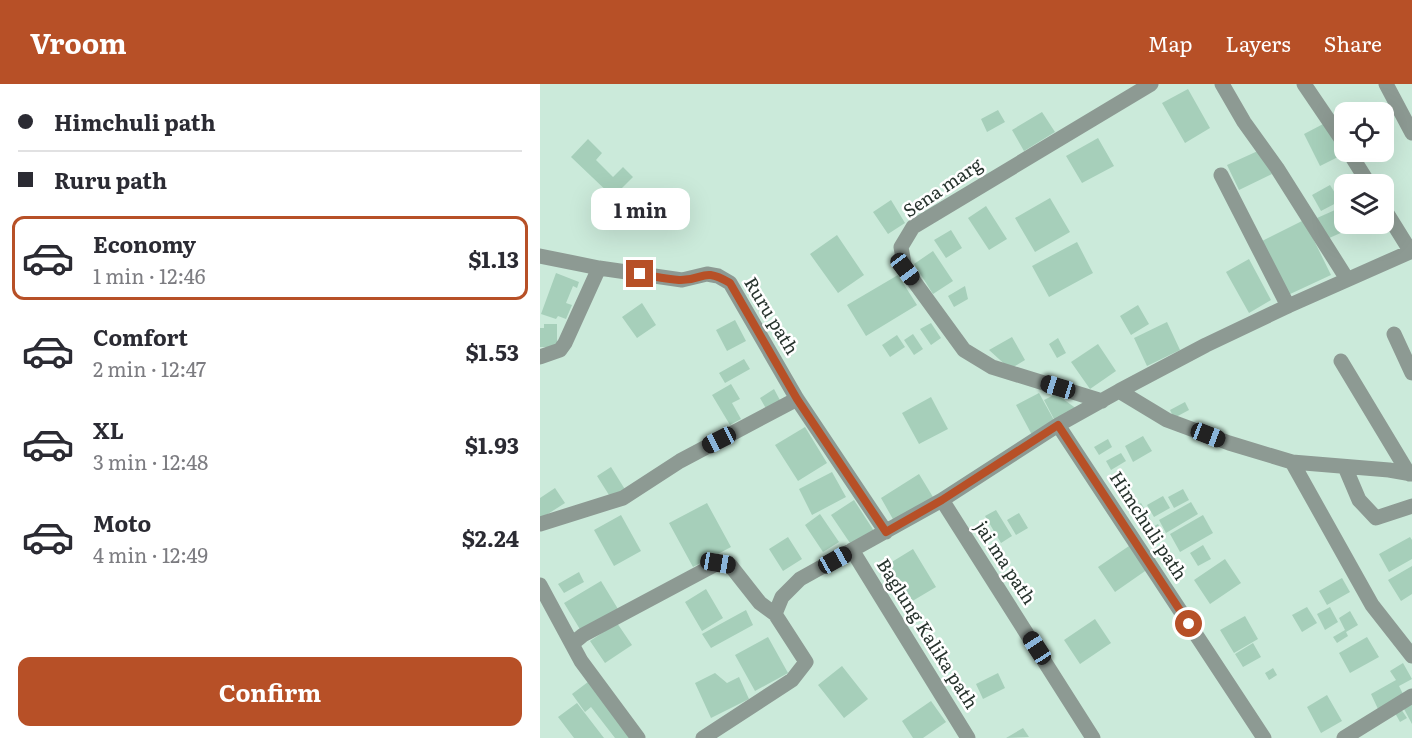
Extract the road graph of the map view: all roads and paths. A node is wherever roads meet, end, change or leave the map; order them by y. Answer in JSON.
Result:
{"nodes":[{"id":1,"x":1151,"y":84,"type":"edge"},
{"id":2,"x":1222,"y":84,"type":"edge"},
{"id":3,"x":1304,"y":84,"type":"edge"},
{"id":4,"x":1386,"y":84,"type":"edge"},
{"id":5,"x":1334,"y":128,"type":"edge"},
{"id":6,"x":1412,"y":133,"type":"edge"},
{"id":7,"x":1221,"y":175,"type":"dead end"},
{"id":8,"x":1394,"y":224,"type":"edge"},
{"id":9,"x":1411,"y":251,"type":"edge"},
{"id":10,"x":540,"y":256,"type":"edge"},
{"id":11,"x":599,"y":268,"type":"junction"},
{"id":12,"x":1347,"y":279,"type":"junction"},
{"id":13,"x":1288,"y":306,"type":"junction"},
{"id":14,"x":1394,"y":334,"type":"dead end"},
{"id":15,"x":540,"y":357,"type":"edge"},
{"id":16,"x":1341,"y":361,"type":"dead end"},
{"id":17,"x":1412,"y":373,"type":"edge"},
{"id":18,"x":1119,"y":391,"type":"junction"},
{"id":19,"x":797,"y":399,"type":"junction"},
{"id":20,"x":1102,"y":401,"type":"junction"},
{"id":21,"x":1058,"y":425,"type":"junction"},
{"id":22,"x":1292,"y":462,"type":"junction"},
{"id":23,"x":1345,"y":467,"type":"junction"},
{"id":24,"x":1411,"y":474,"type":"edge"},
{"id":25,"x":942,"y":500,"type":"junction"},
{"id":26,"x":1412,"y":506,"type":"edge"},
{"id":27,"x":540,"y":524,"type":"edge"},
{"id":28,"x":886,"y":532,"type":"junction"},
{"id":29,"x":852,"y":550,"type":"junction"},
{"id":30,"x":540,"y":585,"type":"edge"},
{"id":31,"x":775,"y":614,"type":"junction"},
{"id":32,"x":572,"y":644,"type":"junction"},
{"id":33,"x":1412,"y":656,"type":"edge"},
{"id":34,"x":1412,"y":696,"type":"edge"},
{"id":35,"x":638,"y":738,"type":"edge"},
{"id":36,"x":703,"y":738,"type":"edge"},
{"id":37,"x":968,"y":738,"type":"edge"},
{"id":38,"x":1093,"y":738,"type":"edge"},
{"id":39,"x":1264,"y":738,"type":"edge"},
{"id":40,"x":1344,"y":738,"type":"edge"}],
"edges":[{"from":1,"to":20,"type":"street","name":"Sena marg"},
{"from":2,"to":12,"type":"street"},
{"from":3,"to":5,"type":"street"},
{"from":4,"to":6,"type":"street"},
{"from":7,"to":13,"type":"street"},
{"from":8,"to":9,"type":"street"},
{"from":9,"to":12,"type":"street"},
{"from":10,"to":11,"type":"street","name":"Ruru path"},
{"from":11,"to":15,"type":"street"},
{"from":11,"to":19,"type":"street","name":"Ruru path"},
{"from":12,"to":13,"type":"street"},
{"from":13,"to":18,"type":"street"},
{"from":14,"to":17,"type":"street"},
{"from":16,"to":24,"type":"street"},
{"from":18,"to":20,"type":"street"},
{"from":18,"to":22,"type":"street"},
{"from":19,"to":27,"type":"street"},
{"from":19,"to":28,"type":"street","name":"Ruru path"},
{"from":20,"to":21,"type":"street"},
{"from":21,"to":25,"type":"street"},
{"from":21,"to":39,"type":"street","name":"Himchuli path"},
{"from":22,"to":23,"type":"street"},
{"from":22,"to":33,"type":"street"},
{"from":23,"to":24,"type":"street"},
{"from":23,"to":26,"type":"street"},
{"from":25,"to":28,"type":"street"},
{"from":25,"to":38,"type":"street","name":"jai ma path"},
{"from":28,"to":29,"type":"street"},
{"from":29,"to":31,"type":"street"},
{"from":29,"to":37,"type":"street","name":"Baglung Kalika path"},
{"from":30,"to":32,"type":"street"},
{"from":31,"to":32,"type":"street"},
{"from":31,"to":36,"type":"street"},
{"from":32,"to":35,"type":"street"},
{"from":34,"to":40,"type":"street"}]}
